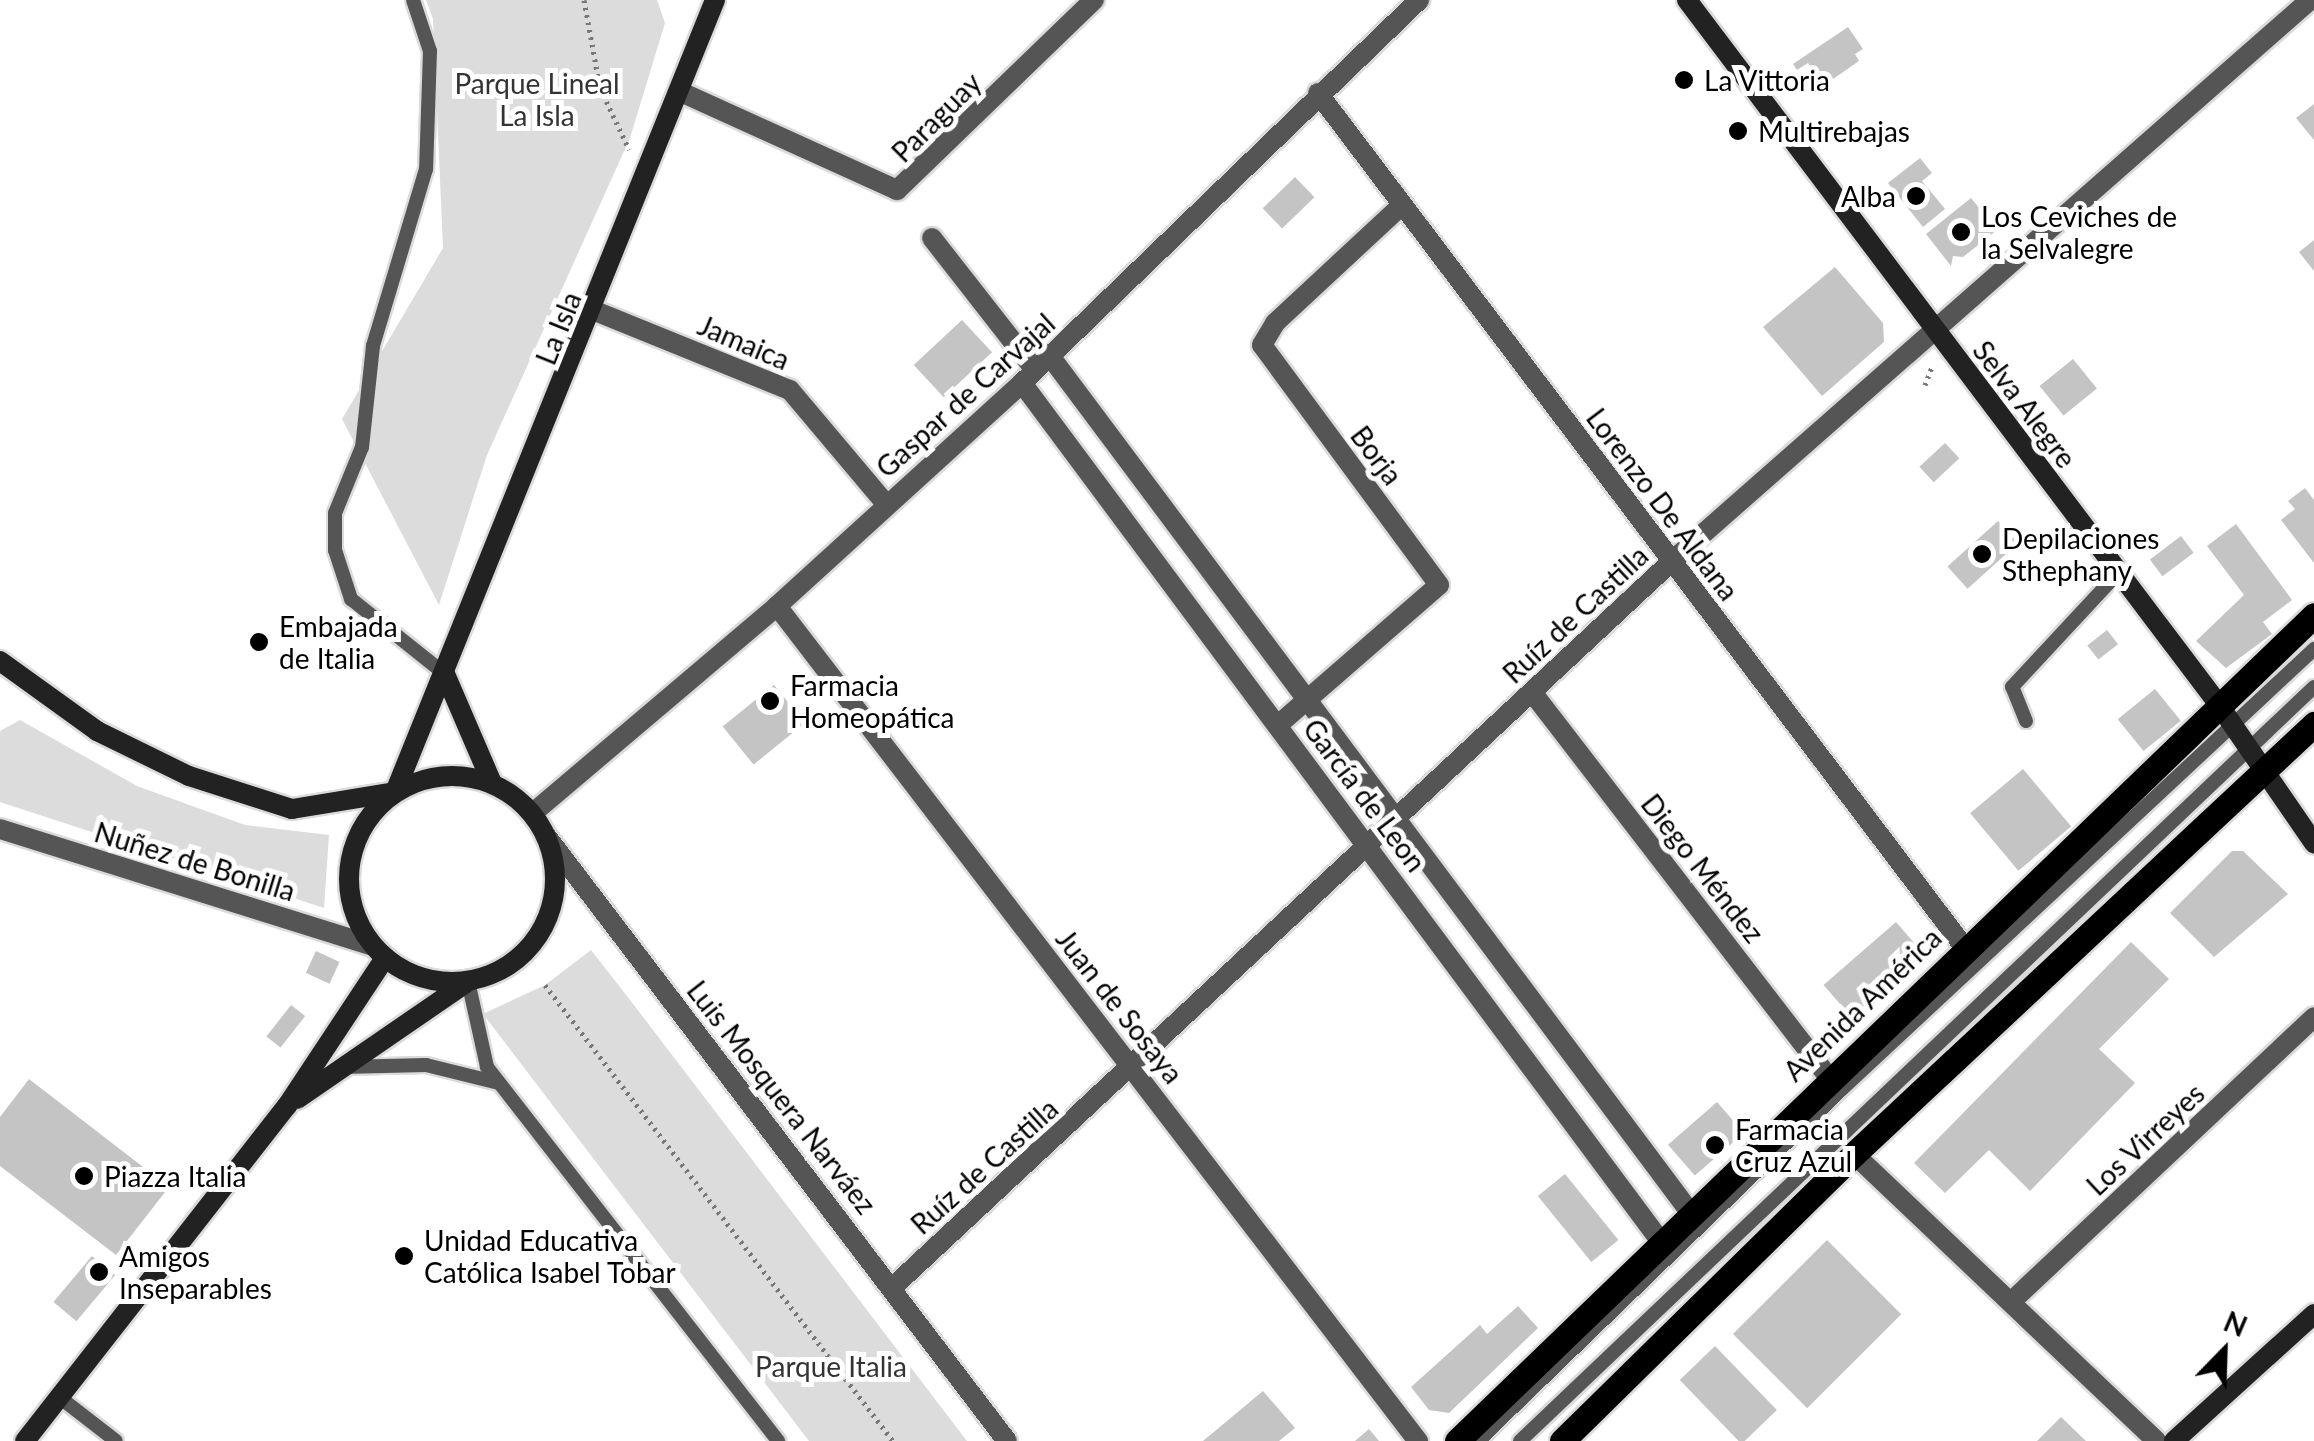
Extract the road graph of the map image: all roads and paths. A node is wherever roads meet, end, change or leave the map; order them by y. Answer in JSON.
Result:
{"nodes":[{"id":1,"x":413,"y":0,"type":"edge"},
{"id":2,"x":584,"y":0,"type":"edge"},
{"id":3,"x":715,"y":0,"type":"edge"},
{"id":4,"x":1094,"y":0,"type":"edge"},
{"id":5,"x":1419,"y":0,"type":"edge"},
{"id":6,"x":1687,"y":0,"type":"edge"},
{"id":7,"x":2310,"y":0,"type":"edge"},
{"id":8,"x":683,"y":93,"type":"junction"},
{"id":9,"x":1318,"y":94,"type":"junction"},
{"id":10,"x":635,"y":162,"type":"dead end"},
{"id":11,"x":1402,"y":205,"type":"junction"},
{"id":12,"x":932,"y":238,"type":"dead end"},
{"id":13,"x":594,"y":311,"type":"junction"},
{"id":14,"x":1934,"y":330,"type":"junction"},
{"id":15,"x":1935,"y":359,"type":"dead end"},
{"id":16,"x":1036,"y":370,"type":"junction"},
{"id":17,"x":1925,"y":385,"type":"dead end"},
{"id":18,"x":886,"y":504,"type":"junction"},
{"id":19,"x":1672,"y":561,"type":"junction"},
{"id":20,"x":2118,"y":572,"type":"junction"},
{"id":21,"x":777,"y":606,"type":"junction"},
{"id":22,"x":2314,"y":614,"type":"edge"},
{"id":23,"x":2314,"y":649,"type":"edge"},
{"id":24,"x":2,"y":667,"type":"edge"},
{"id":25,"x":444,"y":674,"type":"junction"},
{"id":26,"x":2314,"y":688,"type":"edge"},
{"id":27,"x":1532,"y":692,"type":"junction"},
{"id":28,"x":1305,"y":700,"type":"junction"},
{"id":29,"x":2225,"y":716,"type":"junction"},
{"id":30,"x":2026,"y":721,"type":"dead end"},
{"id":31,"x":1278,"y":724,"type":"junction"},
{"id":32,"x":2314,"y":724,"type":"edge"},
{"id":33,"x":2254,"y":760,"type":"junction"},
{"id":34,"x":492,"y":783,"type":"junction"},
{"id":35,"x":395,"y":792,"type":"junction"},
{"id":36,"x":532,"y":813,"type":"junction"},
{"id":37,"x":1395,"y":821,"type":"junction"},
{"id":38,"x":0,"y":829,"type":"edge"},
{"id":39,"x":548,"y":837,"type":"junction"},
{"id":40,"x":2314,"y":843,"type":"edge"},
{"id":41,"x":1369,"y":846,"type":"junction"},
{"id":42,"x":1964,"y":947,"type":"junction"},
{"id":43,"x":379,"y":952,"type":"junction"},
{"id":44,"x":468,"y":982,"type":"junction"},
{"id":45,"x":545,"y":985,"type":"dead end"},
{"id":46,"x":2314,"y":1018,"type":"edge"},
{"id":47,"x":342,"y":1067,"type":"junction"},
{"id":48,"x":1132,"y":1068,"type":"junction"},
{"id":49,"x":1829,"y":1078,"type":"junction"},
{"id":50,"x":500,"y":1083,"type":"junction"},
{"id":51,"x":287,"y":1106,"type":"junction"},
{"id":52,"x":1854,"y":1154,"type":"junction"},
{"id":53,"x":1690,"y":1212,"type":"junction"},
{"id":54,"x":1660,"y":1242,"type":"junction"},
{"id":55,"x":894,"y":1286,"type":"junction"},
{"id":56,"x":2012,"y":1300,"type":"junction"},
{"id":57,"x":2314,"y":1314,"type":"edge"},
{"id":58,"x":58,"y":1396,"type":"junction"},
{"id":59,"x":1568,"y":1439,"type":"edge"},
{"id":60,"x":26,"y":1441,"type":"edge"},
{"id":61,"x":116,"y":1441,"type":"edge"},
{"id":62,"x":778,"y":1441,"type":"edge"},
{"id":63,"x":893,"y":1441,"type":"edge"},
{"id":64,"x":1007,"y":1441,"type":"edge"},
{"id":65,"x":1418,"y":1441,"type":"edge"},
{"id":66,"x":1457,"y":1441,"type":"edge"},
{"id":67,"x":1478,"y":1441,"type":"edge"},
{"id":68,"x":1520,"y":1441,"type":"edge"},
{"id":69,"x":2156,"y":1441,"type":"edge"},
{"id":70,"x":2174,"y":1441,"type":"edge"}],
"edges":[{"from":1,"to":25,"type":"lane"},
{"from":2,"to":10,"type":"path"},
{"from":3,"to":8,"type":"street","name":"La Isla"},
{"from":4,"to":8,"type":"street","name":"Paraguay"},
{"from":5,"to":9,"type":"street","name":"Gaspar de Carvajal"},
{"from":6,"to":14,"type":"street","name":"Selva Alegre"},
{"from":7,"to":14,"type":"street","name":"Ruíz de Castilla"},
{"from":8,"to":13,"type":"street","name":"La Isla"},
{"from":9,"to":11,"type":"street","name":"Lorenzo De Aldana"},
{"from":9,"to":16,"type":"street","name":"Gaspar de Carvajal"},
{"from":11,"to":19,"type":"street","name":"Lorenzo De Aldana"},
{"from":11,"to":28,"type":"street","name":"Borja"},
{"from":12,"to":16,"type":"street"},
{"from":13,"to":18,"type":"street","name":"Jamaica"},
{"from":13,"to":25,"type":"street","name":"La Isla"},
{"from":14,"to":19,"type":"street","name":"Ruíz de Castilla"},
{"from":14,"to":20,"type":"street","name":"Selva Alegre"},
{"from":15,"to":17,"type":"path"},
{"from":16,"to":18,"type":"street","name":"Gaspar de Carvajal"},
{"from":16,"to":28,"type":"street","name":"García de Leon"},
{"from":16,"to":31,"type":"street","name":"García de Leon"},
{"from":18,"to":21,"type":"street","name":"Gaspar de Carvajal"},
{"from":19,"to":27,"type":"street","name":"Ruíz de Castilla"},
{"from":19,"to":42,"type":"street","name":"Lorenzo De Aldana"},
{"from":20,"to":29,"type":"street","name":"Selva Alegre"},
{"from":20,"to":30,"type":"lane"},
{"from":21,"to":36,"type":"street","name":"Gaspar de Carvajal"},
{"from":21,"to":48,"type":"street","name":"Juan de Sosaya"},
{"from":22,"to":29,"type":"main road","name":"Avenida América"},
{"from":23,"to":29,"type":"lane"},
{"from":24,"to":35,"type":"street"},
{"from":25,"to":34,"type":"street"},
{"from":25,"to":35,"type":"street","name":"La Isla"},
{"from":26,"to":33,"type":"lane"},
{"from":27,"to":37,"type":"street","name":"Ruíz de Castilla"},
{"from":27,"to":49,"type":"street","name":"Diego Méndez"},
{"from":28,"to":31,"type":"street","name":"Borja"},
{"from":28,"to":37,"type":"street","name":"García de Leon"},
{"from":29,"to":33,"type":"street","name":"Selva Alegre"},
{"from":29,"to":42,"type":"main road","name":"Avenida América"},
{"from":29,"to":67,"type":"lane"},
{"from":31,"to":41,"type":"street","name":"García de Leon"},
{"from":32,"to":33,"type":"main road"},
{"from":33,"to":40,"type":"street","name":"Selva Alegre"},
{"from":33,"to":52,"type":"main road"},
{"from":33,"to":68,"type":"lane"},
{"from":34,"to":35,"type":"street"},
{"from":34,"to":36,"type":"street"},
{"from":35,"to":43,"type":"street"},
{"from":36,"to":39,"type":"street"},
{"from":37,"to":41,"type":"street","name":"Ruíz de Castilla"},
{"from":37,"to":53,"type":"street","name":"García de Leon"},
{"from":38,"to":43,"type":"street","name":"Nuñez de Bonilla"},
{"from":39,"to":44,"type":"street"},
{"from":39,"to":55,"type":"street","name":"Luis Mosquera Narváez"},
{"from":41,"to":48,"type":"street","name":"Ruíz de Castilla"},
{"from":41,"to":54,"type":"street","name":"García de Leon"},
{"from":42,"to":49,"type":"main road","name":"Avenida América"},
{"from":43,"to":44,"type":"street"},
{"from":43,"to":51,"type":"street"},
{"from":44,"to":47,"type":"street"},
{"from":44,"to":50,"type":"lane"},
{"from":45,"to":63,"type":"path"},
{"from":46,"to":56,"type":"street","name":"Los Virreyes"},
{"from":47,"to":50,"type":"lane"},
{"from":47,"to":51,"type":"street"},
{"from":48,"to":55,"type":"street","name":"Ruíz de Castilla"},
{"from":48,"to":65,"type":"street","name":"Juan de Sosaya"},
{"from":49,"to":53,"type":"main road","name":"Avenida América"},
{"from":50,"to":62,"type":"lane"},
{"from":51,"to":58,"type":"street"},
{"from":52,"to":56,"type":"street"},
{"from":52,"to":59,"type":"main road"},
{"from":53,"to":54,"type":"main road","name":"Avenida América"},
{"from":54,"to":66,"type":"main road","name":"Avenida América"},
{"from":55,"to":64,"type":"street","name":"Luis Mosquera Narváez"},
{"from":56,"to":69,"type":"street"},
{"from":57,"to":70,"type":"street"},
{"from":58,"to":60,"type":"street"},
{"from":58,"to":61,"type":"lane"}]}
